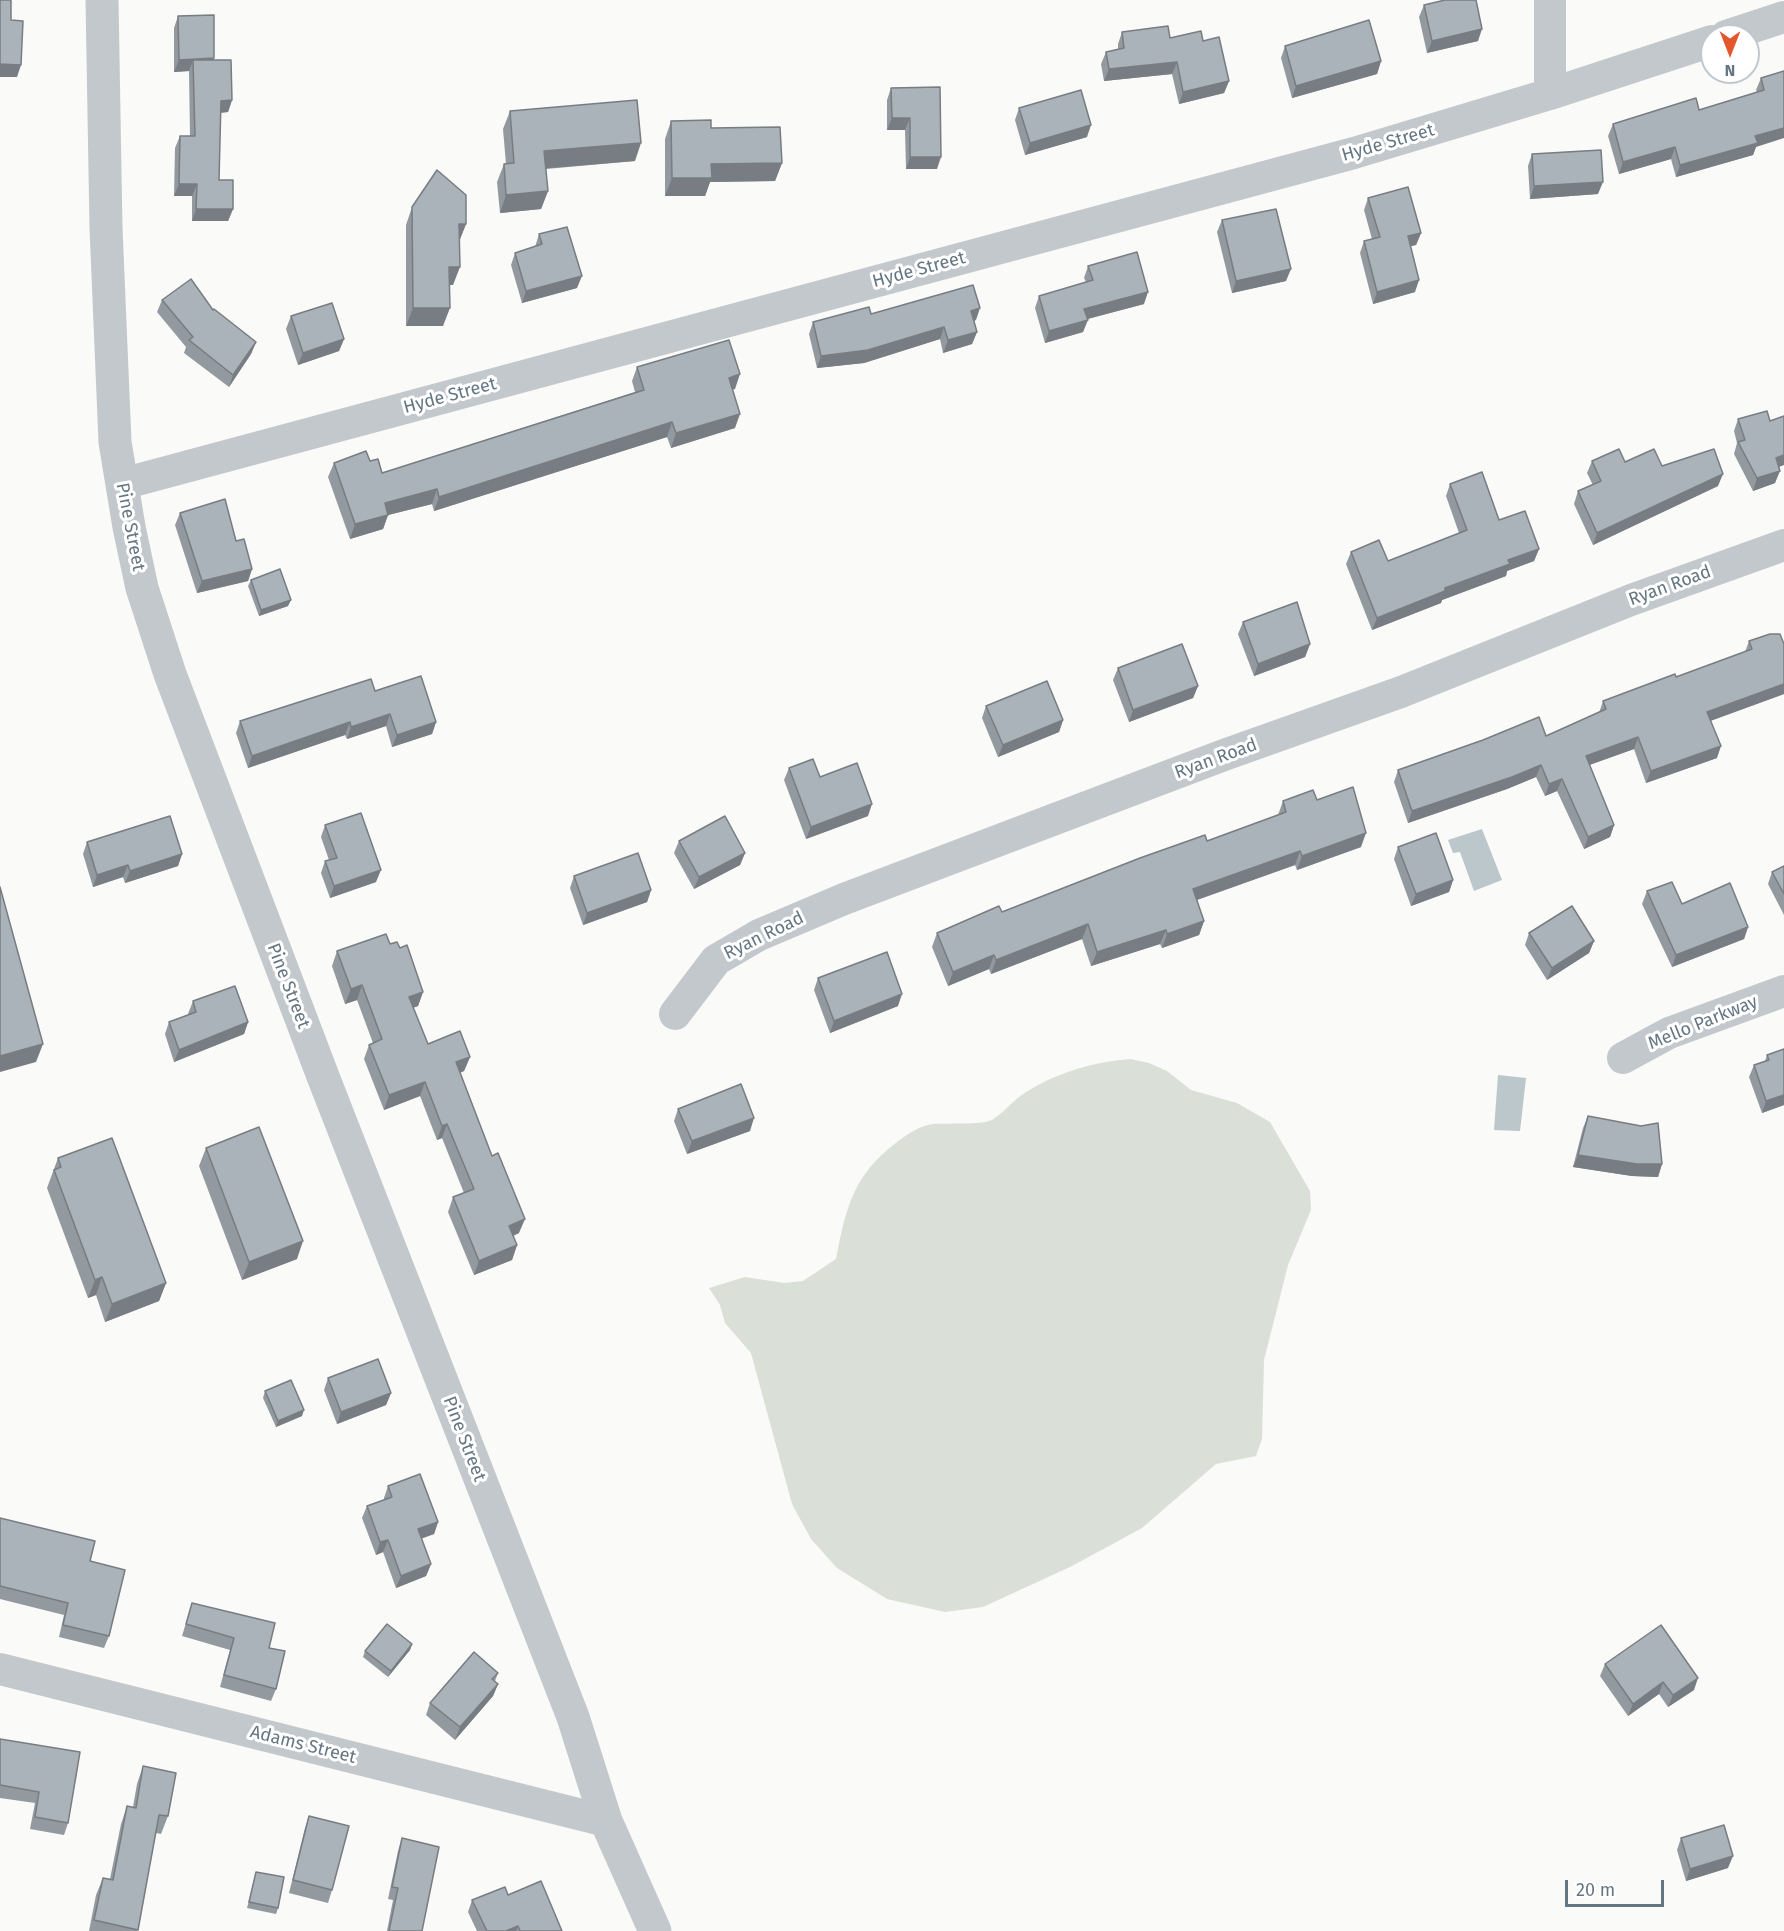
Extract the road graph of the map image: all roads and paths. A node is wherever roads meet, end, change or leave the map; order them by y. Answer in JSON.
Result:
{"nodes":[{"id":1,"x":102,"y":0,"type":"edge"},
{"id":2,"x":1550,"y":0,"type":"edge"},
{"id":3,"x":1784,"y":17,"type":"edge"},
{"id":4,"x":1760,"y":25,"type":"edge"},
{"id":5,"x":1700,"y":45,"type":"edge"},
{"id":6,"x":1550,"y":94,"type":"junction"},
{"id":7,"x":122,"y":484,"type":"junction"},
{"id":8,"x":1784,"y":545,"type":"edge"},
{"id":9,"x":1784,"y":991,"type":"edge"},
{"id":10,"x":675,"y":1014,"type":"dead end"},
{"id":11,"x":1623,"y":1058,"type":"dead end"},
{"id":12,"x":0,"y":1670,"type":"edge"},
{"id":13,"x":606,"y":1821,"type":"junction"},
{"id":14,"x":655,"y":1931,"type":"edge"}],
"edges":[{"from":1,"to":7,"type":"street","name":"Pine Street"},
{"from":2,"to":6,"type":"street"},
{"from":3,"to":4,"type":"street"},
{"from":5,"to":6,"type":"street","name":"Hyde Street"},
{"from":6,"to":7,"type":"street","name":"Hyde Street"},
{"from":7,"to":13,"type":"street","name":"Pine Street"},
{"from":8,"to":10,"type":"street","name":"Ryan Road"},
{"from":9,"to":11,"type":"street","name":"Mello Parkway"},
{"from":12,"to":13,"type":"street","name":"Adams Street"},
{"from":13,"to":14,"type":"street","name":"Pine Street"}]}
